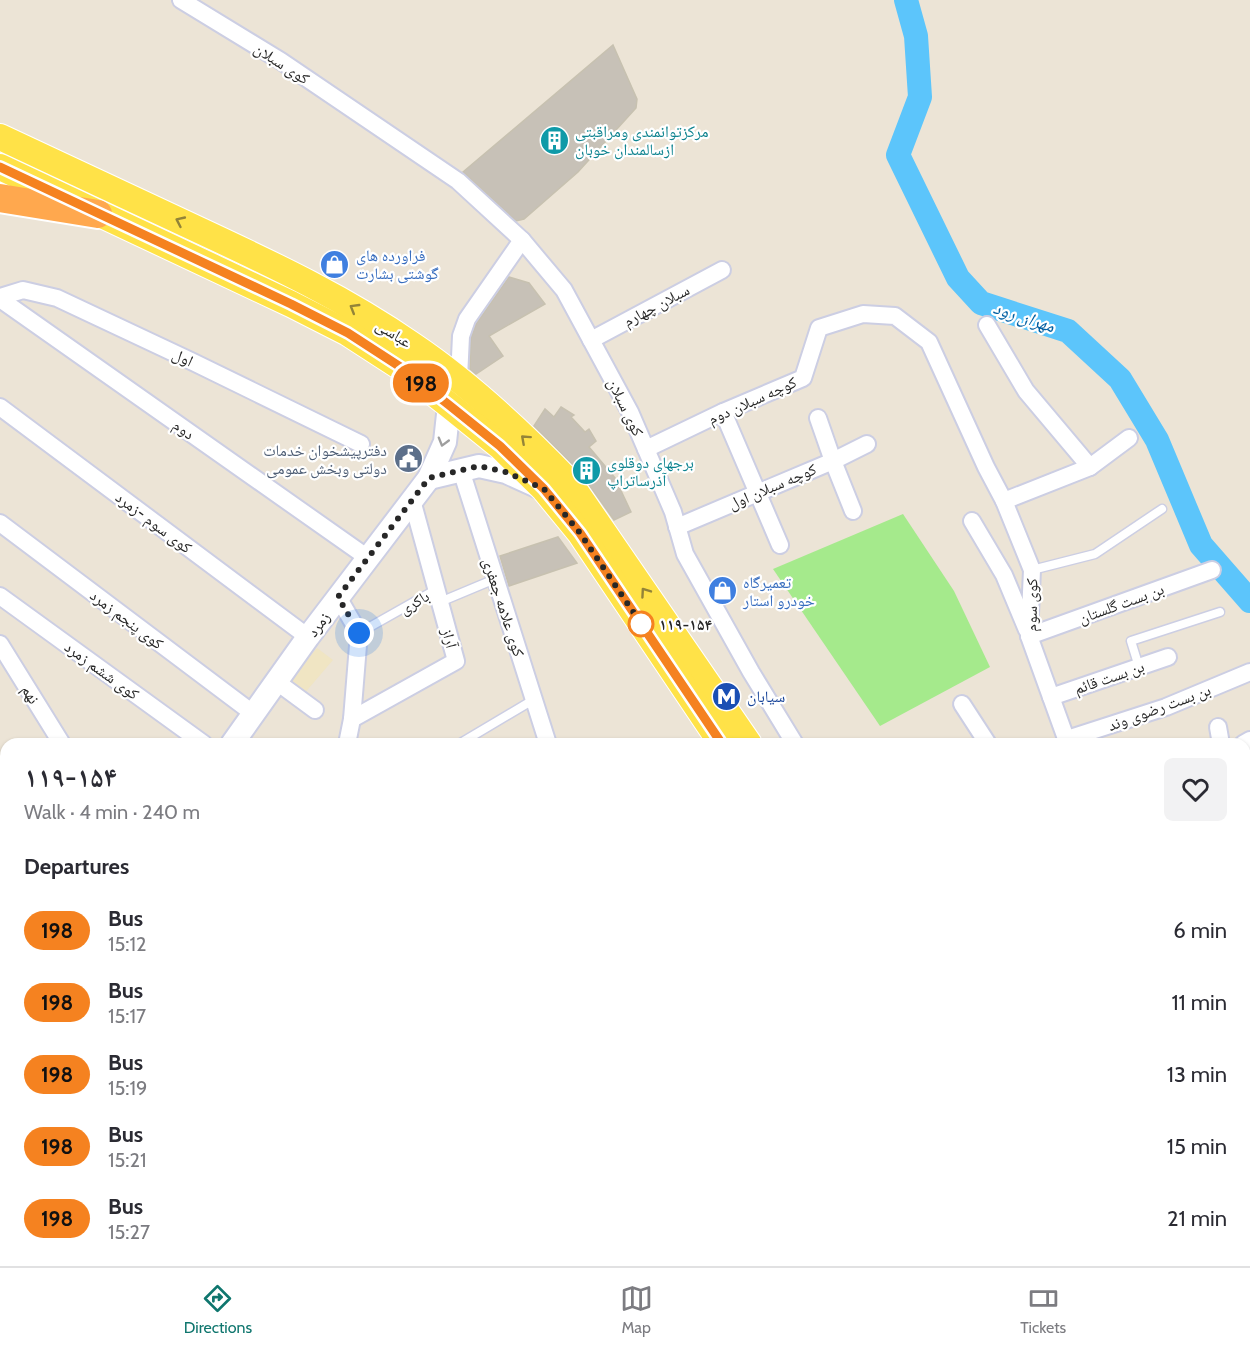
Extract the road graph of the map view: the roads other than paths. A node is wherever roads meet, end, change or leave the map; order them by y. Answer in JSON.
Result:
{"nodes":[{"id":1,"x":181,"y":0,"type":"edge"},
{"id":2,"x":0,"y":137,"type":"edge"},
{"id":3,"x":0,"y":167,"type":"edge"},
{"id":4,"x":0,"y":198,"type":"edge"},
{"id":5,"x":98,"y":214,"type":"junction"},
{"id":6,"x":522,"y":240,"type":"junction"},
{"id":7,"x":722,"y":270,"type":"dead end"},
{"id":8,"x":0,"y":298,"type":"edge"},
{"id":9,"x":987,"y":325,"type":"dead end"},
{"id":10,"x":591,"y":340,"type":"junction"},
{"id":11,"x":459,"y":378,"type":"junction"},
{"id":12,"x":449,"y":405,"type":"junction"},
{"id":13,"x":0,"y":407,"type":"edge"},
{"id":14,"x":723,"y":412,"type":"junction"},
{"id":15,"x":818,"y":418,"type":"dead end"},
{"id":16,"x":1129,"y":438,"type":"dead end"},
{"id":17,"x":361,"y":444,"type":"dead end"},
{"id":18,"x":867,"y":444,"type":"dead end"},
{"id":19,"x":646,"y":449,"type":"junction"},
{"id":20,"x":832,"y":461,"type":"junction"},
{"id":21,"x":1090,"y":466,"type":"junction"},
{"id":22,"x":461,"y":470,"type":"junction"},
{"id":23,"x":429,"y":478,"type":"junction"},
{"id":24,"x":544,"y":489,"type":"junction"},
{"id":25,"x":757,"y":493,"type":"junction"},
{"id":26,"x":412,"y":500,"type":"junction"},
{"id":27,"x":1004,"y":501,"type":"junction"},
{"id":28,"x":1162,"y":509,"type":"dead end"},
{"id":29,"x":853,"y":511,"type":"dead end"},
{"id":30,"x":972,"y":520,"type":"dead end"},
{"id":31,"x":0,"y":523,"type":"edge"},
{"id":32,"x":677,"y":527,"type":"junction"},
{"id":33,"x":780,"y":545,"type":"dead end"},
{"id":34,"x":368,"y":558,"type":"junction"},
{"id":35,"x":1032,"y":570,"type":"junction"},
{"id":36,"x":1212,"y":570,"type":"dead end"},
{"id":37,"x":495,"y":579,"type":"junction"},
{"id":38,"x":0,"y":596,"type":"edge"},
{"id":39,"x":439,"y":596,"type":"junction"},
{"id":40,"x":338,"y":597,"type":"junction"},
{"id":41,"x":1220,"y":612,"type":"dead end"},
{"id":42,"x":359,"y":633,"type":"junction"},
{"id":43,"x":1029,"y":636,"type":"junction"},
{"id":44,"x":308,"y":637,"type":"junction"},
{"id":45,"x":0,"y":644,"type":"edge"},
{"id":46,"x":1168,"y":657,"type":"dead end"},
{"id":47,"x":1139,"y":667,"type":"junction"},
{"id":48,"x":1250,"y":672,"type":"edge"},
{"id":49,"x":692,"y":680,"type":"junction"},
{"id":50,"x":277,"y":682,"type":"junction"},
{"id":51,"x":1051,"y":697,"type":"junction"},
{"id":52,"x":533,"y":700,"type":"junction"},
{"id":53,"x":962,"y":704,"type":"dead end"},
{"id":54,"x":315,"y":710,"type":"dead end"},
{"id":55,"x":254,"y":714,"type":"junction"},
{"id":56,"x":352,"y":719,"type":"junction"},
{"id":57,"x":1218,"y":727,"type":"dead end"},
{"id":58,"x":58,"y":738,"type":"edge"},
{"id":59,"x":196,"y":738,"type":"edge"},
{"id":60,"x":236,"y":738,"type":"edge"},
{"id":61,"x":348,"y":738,"type":"edge"},
{"id":62,"x":469,"y":738,"type":"edge"},
{"id":63,"x":546,"y":738,"type":"edge"},
{"id":64,"x":719,"y":738,"type":"edge"},
{"id":65,"x":744,"y":738,"type":"edge"},
{"id":66,"x":791,"y":738,"type":"edge"},
{"id":67,"x":984,"y":738,"type":"edge"},
{"id":68,"x":1066,"y":738,"type":"edge"},
{"id":69,"x":1079,"y":738,"type":"edge"},
{"id":70,"x":1220,"y":738,"type":"edge"}],
"edges":[{"from":1,"to":6,"type":"street","name":"کوی سبلان"},
{"from":11,"to":2,"type":"main road","name":"عباسى","one_way":true},
{"from":3,"to":5,"type":"main road","name":"عباسى"},
{"from":4,"to":5,"type":"highway"},
{"from":5,"to":12,"type":"main road","name":"عباسى"},
{"from":6,"to":10,"type":"street","name":"کوی سبلان"},
{"from":6,"to":11,"type":"street"},
{"from":7,"to":10,"type":"street","name":"سبلان چهارم"},
{"from":8,"to":17,"type":"street","name":"اول"},
{"from":8,"to":34,"type":"street","name":"دوم"},
{"from":9,"to":21,"type":"street"},
{"from":10,"to":19,"type":"street","name":"کوی سبلان"},
{"from":49,"to":11,"type":"main road","name":"عباسى","one_way":true},
{"from":12,"to":23,"type":"street","name":"زمرد","one_way":true},
{"from":12,"to":24,"type":"main road","name":"عباسى"},
{"from":13,"to":44,"type":"street","name":"کوی سوم -زمرد"},
{"from":14,"to":19,"type":"street","name":"کوچه سبلان دوم"},
{"from":14,"to":25,"type":"street"},
{"from":14,"to":27,"type":"street","name":"کوچه سبلان دوم"},
{"from":15,"to":20,"type":"street"},
{"from":16,"to":21,"type":"street"},
{"from":18,"to":20,"type":"street","name":"کوچه سبلان اول"},
{"from":19,"to":32,"type":"street","name":"کوی سبلان"},
{"from":20,"to":25,"type":"street","name":"کوچه سبلان اول"},
{"from":20,"to":29,"type":"street"},
{"from":21,"to":27,"type":"street"},
{"from":22,"to":23,"type":"street"},
{"from":22,"to":24,"type":"street"},
{"from":22,"to":37,"type":"street","name":"کوی علامه جعفری"},
{"from":23,"to":26,"type":"street","name":"زمرد"},
{"from":24,"to":49,"type":"main road","name":"عباسى"},
{"from":25,"to":32,"type":"street","name":"کوچه سبلان اول"},
{"from":25,"to":33,"type":"street"},
{"from":26,"to":34,"type":"street","name":"زمرد"},
{"from":26,"to":39,"type":"street","name":"آراز"},
{"from":27,"to":35,"type":"street","name":"کوی سوم"},
{"from":28,"to":35,"type":"lane"},
{"from":30,"to":43,"type":"street"},
{"from":31,"to":55,"type":"street","name":"کوی پنجم زمرد"},
{"from":32,"to":66,"type":"street","name":"کوی سبلان"},
{"from":34,"to":40,"type":"street","name":"زمرد"},
{"from":35,"to":43,"type":"street","name":"کوی سوم"},
{"from":36,"to":43,"type":"street","name":"بن بست گلستان"},
{"from":37,"to":39,"type":"lane","name":"باکری"},
{"from":37,"to":52,"type":"street","name":"کوی علامه جعفری"},
{"from":38,"to":59,"type":"street","name":"کوی ششم زمرد"},
{"from":39,"to":42,"type":"lane","name":"باکری"},
{"from":39,"to":56,"type":"street","name":"آراز"},
{"from":40,"to":42,"type":"street"},
{"from":40,"to":44,"type":"street","name":"زمرد"},
{"from":41,"to":47,"type":"lane"},
{"from":42,"to":56,"type":"street"},
{"from":43,"to":51,"type":"street","name":"کوی سوم"},
{"from":44,"to":50,"type":"street","name":"زمرد"},
{"from":45,"to":58,"type":"street","name":"نهم"},
{"from":46,"to":47,"type":"street","name":"بن بست قائم"},
{"from":47,"to":51,"type":"street","name":"بن بست قائم"},
{"from":48,"to":69,"type":"street","name":"بن بست رضوی وند"},
{"from":49,"to":64,"type":"main road","name":"عباسى"},
{"from":49,"to":65,"type":"main road","name":"عباسى"},
{"from":50,"to":54,"type":"street"},
{"from":50,"to":55,"type":"street","name":"زمرد"},
{"from":51,"to":68,"type":"street","name":"کوی سوم"},
{"from":52,"to":62,"type":"lane"},
{"from":52,"to":63,"type":"street","name":"کوی علامه جعفری"},
{"from":53,"to":67,"type":"street"},
{"from":55,"to":60,"type":"street","name":"زمرد"},
{"from":56,"to":61,"type":"street"},
{"from":57,"to":70,"type":"street"}]}
